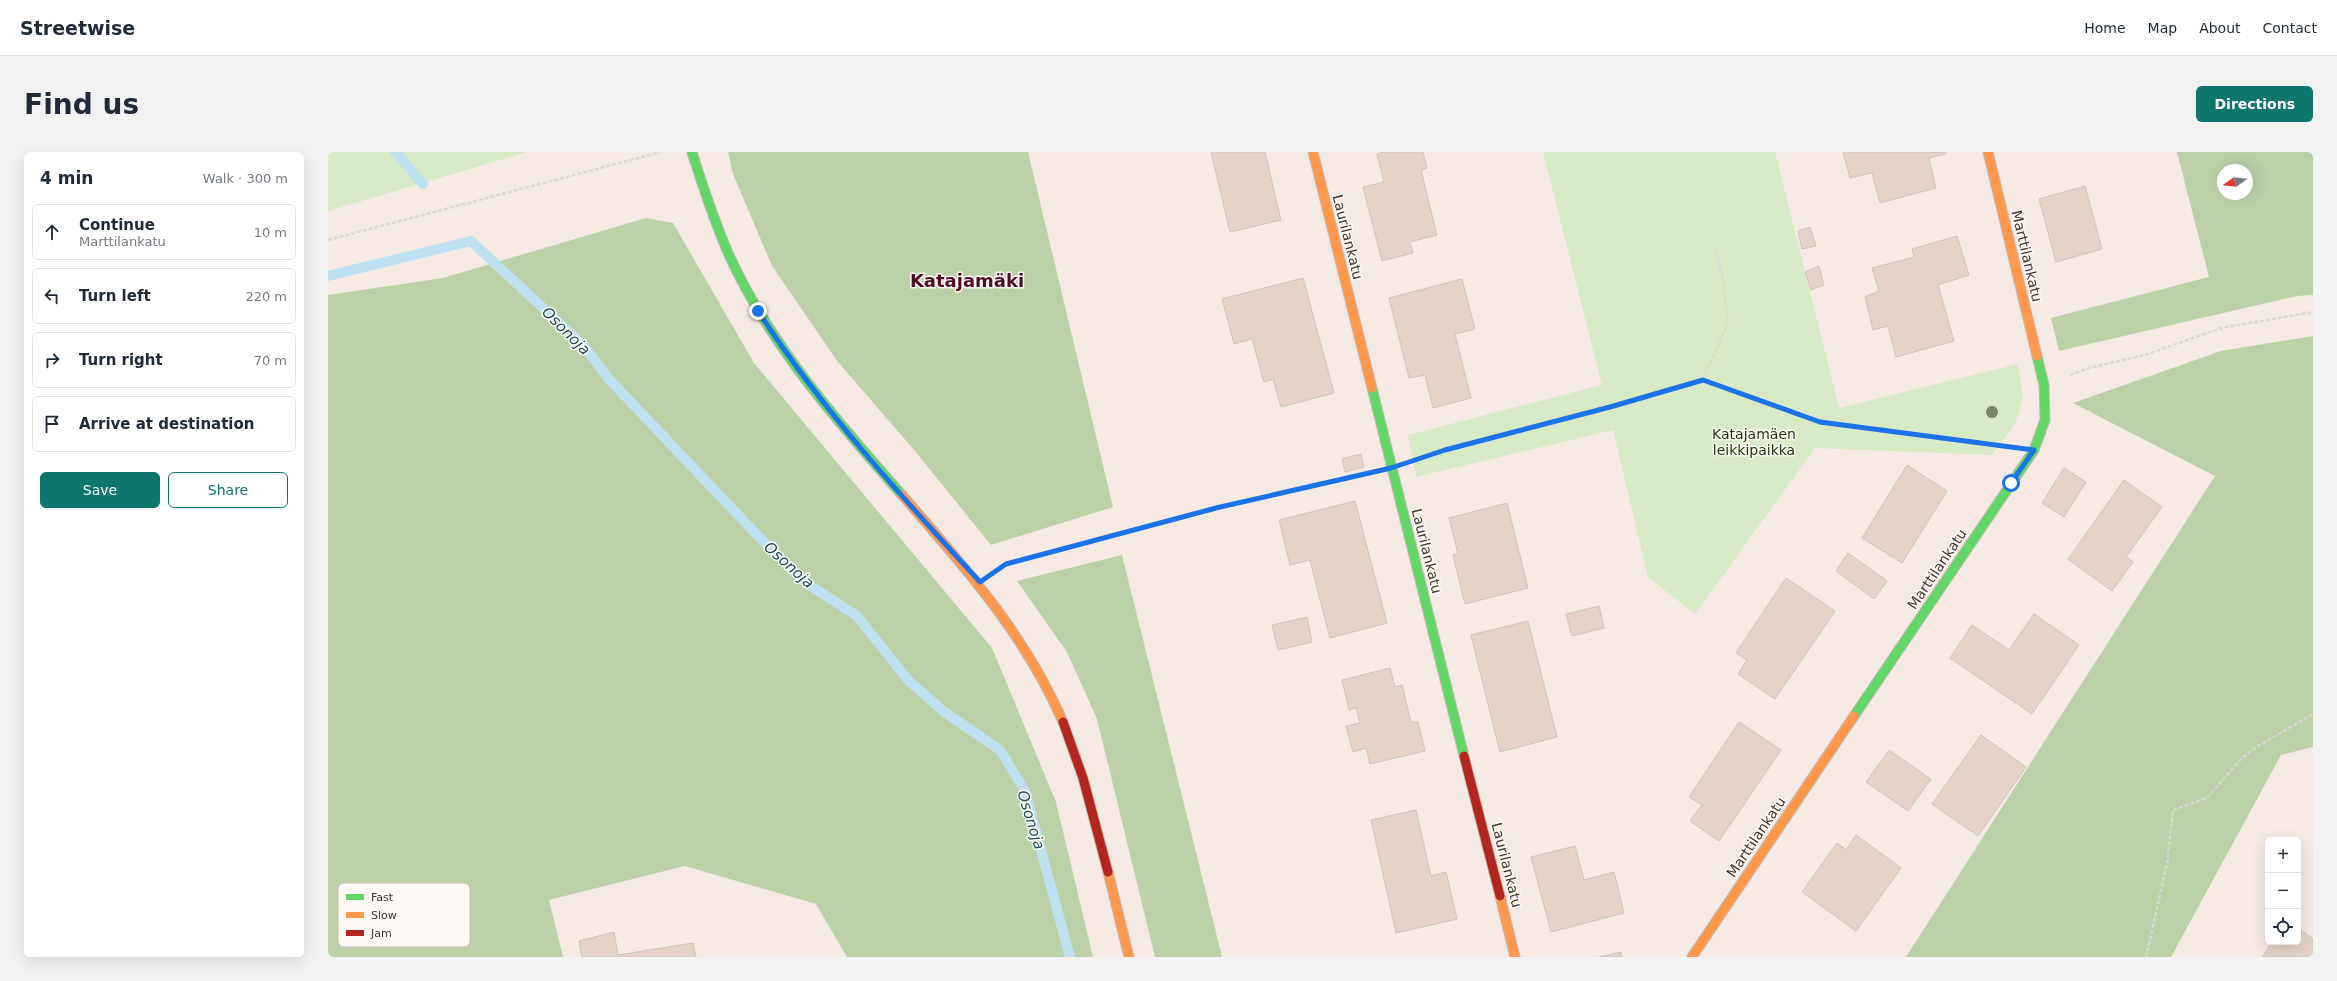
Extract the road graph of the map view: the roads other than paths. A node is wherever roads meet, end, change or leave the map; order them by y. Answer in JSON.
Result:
{"nodes":[{"id":1,"x":692,"y":152,"type":"edge"},
{"id":2,"x":1313,"y":152,"type":"edge"},
{"id":3,"x":1988,"y":152,"type":"edge"},
{"id":4,"x":1129,"y":957,"type":"edge"},
{"id":5,"x":1515,"y":957,"type":"edge"},
{"id":6,"x":1692,"y":957,"type":"edge"}],
"edges":[{"from":1,"to":4,"type":"street"},
{"from":2,"to":5,"type":"street","name":"Laurilankatu"},
{"from":3,"to":6,"type":"street","name":"Marttilankatu"}]}
